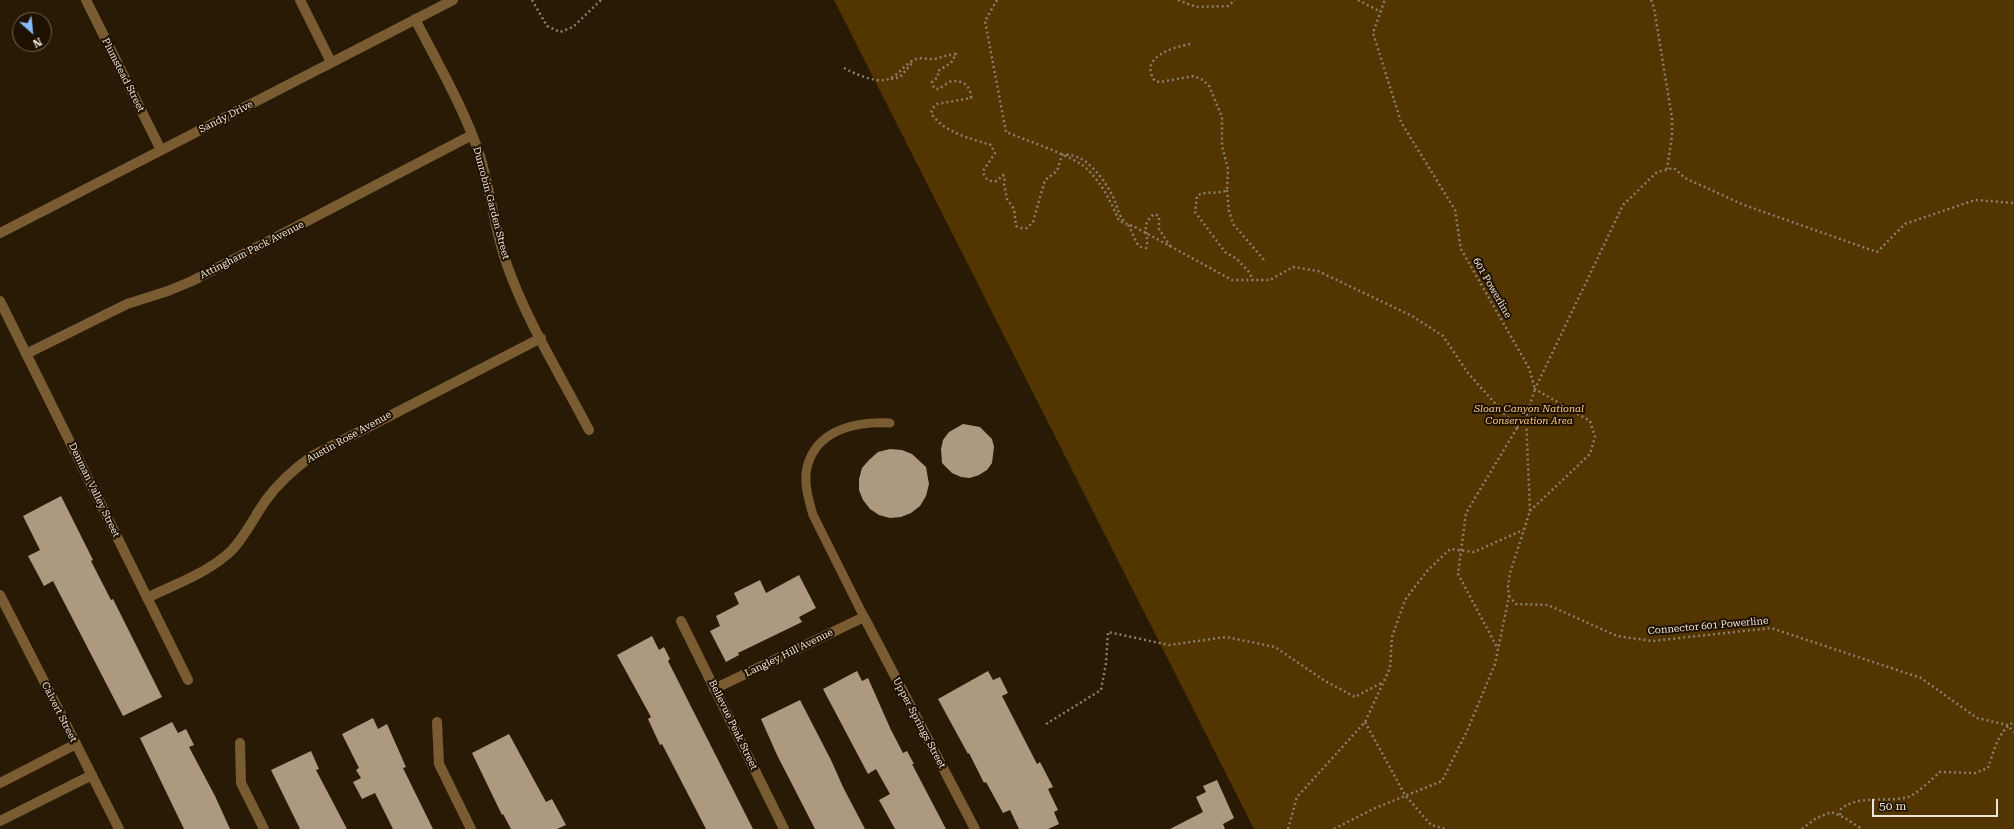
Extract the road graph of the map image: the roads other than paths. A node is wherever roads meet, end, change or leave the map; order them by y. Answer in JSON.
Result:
{"nodes":[{"id":1,"x":86,"y":0,"type":"edge"},
{"id":2,"x":300,"y":0,"type":"edge"},
{"id":3,"x":453,"y":0,"type":"edge"},
{"id":4,"x":415,"y":19,"type":"junction"},
{"id":5,"x":332,"y":62,"type":"junction"},
{"id":6,"x":472,"y":135,"type":"junction"},
{"id":7,"x":161,"y":150,"type":"junction"},
{"id":8,"x":0,"y":233,"type":"edge"},
{"id":9,"x":0,"y":301,"type":"edge"},
{"id":10,"x":541,"y":338,"type":"junction"},
{"id":11,"x":26,"y":354,"type":"junction"},
{"id":12,"x":890,"y":423,"type":"dead end"},
{"id":13,"x":589,"y":430,"type":"dead end"},
{"id":14,"x":0,"y":595,"type":"edge"},
{"id":15,"x":147,"y":598,"type":"junction"},
{"id":16,"x":864,"y":617,"type":"junction"},
{"id":17,"x":681,"y":622,"type":"dead end"},
{"id":18,"x":188,"y":680,"type":"dead end"},
{"id":19,"x":714,"y":689,"type":"junction"},
{"id":20,"x":437,"y":722,"type":"dead end"},
{"id":21,"x":76,"y":744,"type":"junction"},
{"id":22,"x":240,"y":744,"type":"dead end"},
{"id":23,"x":92,"y":775,"type":"junction"},
{"id":24,"x":0,"y":782,"type":"edge"},
{"id":25,"x":0,"y":821,"type":"edge"},
{"id":26,"x":119,"y":829,"type":"edge"},
{"id":27,"x":264,"y":829,"type":"edge"},
{"id":28,"x":471,"y":829,"type":"edge"},
{"id":29,"x":784,"y":829,"type":"edge"},
{"id":30,"x":975,"y":829,"type":"edge"}],
"edges":[{"from":1,"to":7,"type":"street","name":"Plumstead Street"},
{"from":2,"to":5,"type":"street"},
{"from":3,"to":4,"type":"street","name":"Sandy Drive"},
{"from":4,"to":5,"type":"street","name":"Sandy Drive"},
{"from":4,"to":6,"type":"street","name":"Dunrobin Garden Street"},
{"from":5,"to":7,"type":"street","name":"Sandy Drive"},
{"from":6,"to":10,"type":"street","name":"Dunrobin Garden Street"},
{"from":6,"to":11,"type":"street","name":"Attingham Pack Avenue"},
{"from":7,"to":8,"type":"street","name":"Sandy Drive"},
{"from":9,"to":11,"type":"street","name":"Denman Valley Street"},
{"from":10,"to":13,"type":"street","name":"Dunrobin Garden Street"},
{"from":10,"to":15,"type":"street","name":"Austin Rose Avenue"},
{"from":11,"to":15,"type":"street","name":"Denman Valley Street"},
{"from":12,"to":16,"type":"lane"},
{"from":14,"to":21,"type":"street","name":"Calvert Street"},
{"from":15,"to":18,"type":"street","name":"Denman Valley Street"},
{"from":16,"to":19,"type":"street","name":"Langley Hill Avenue"},
{"from":16,"to":30,"type":"street","name":"Upper Springs Street"},
{"from":17,"to":19,"type":"street","name":"Bellevue Peak Street"},
{"from":19,"to":29,"type":"street","name":"Bellevue Peak Street"},
{"from":20,"to":28,"type":"street"},
{"from":21,"to":23,"type":"street","name":"Calvert Street"},
{"from":21,"to":24,"type":"street"},
{"from":22,"to":27,"type":"street"},
{"from":23,"to":25,"type":"street"},
{"from":23,"to":26,"type":"street","name":"Calvert Street"}]}
